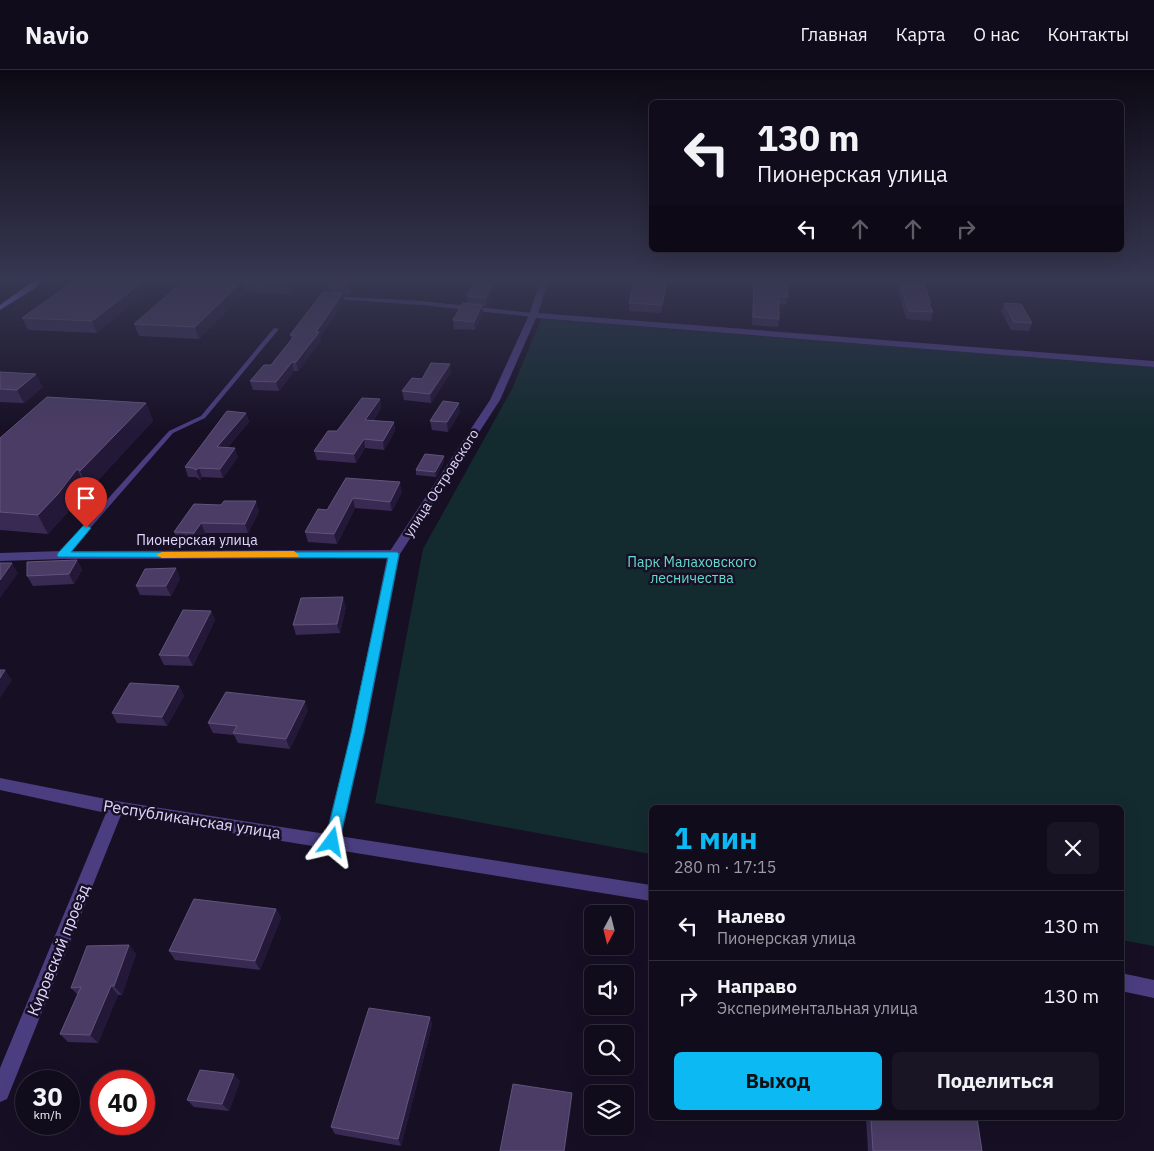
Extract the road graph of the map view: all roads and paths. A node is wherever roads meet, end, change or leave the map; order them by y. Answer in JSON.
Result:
{"nodes":[{"id":1,"x":276,"y":329,"type":"dead end"},
{"id":2,"x":527,"y":329,"type":"edge"},
{"id":3,"x":716,"y":329,"type":"edge"},
{"id":4,"x":1154,"y":364,"type":"edge"},
{"id":5,"x":394,"y":554,"type":"junction"},
{"id":6,"x":62,"y":555,"type":"junction"},
{"id":7,"x":0,"y":557,"type":"edge"},
{"id":8,"x":0,"y":784,"type":"edge"},
{"id":9,"x":116,"y":808,"type":"junction"},
{"id":10,"x":332,"y":842,"type":"junction"},
{"id":11,"x":649,"y":893,"type":"edge"},
{"id":12,"x":1124,"y":983,"type":"edge"},
{"id":13,"x":1154,"y":990,"type":"edge"},
{"id":14,"x":0,"y":1092,"type":"edge"}],
"edges":[{"from":1,"to":6,"type":"lane"},
{"from":2,"to":5,"type":"street","name":"улица Островского"},
{"from":3,"to":4,"type":"street"},
{"from":5,"to":6,"type":"street","name":"Пионерская улица"},
{"from":5,"to":10,"type":"street","name":"улица Островского"},
{"from":6,"to":7,"type":"street","name":"Пионерская улица"},
{"from":8,"to":9,"type":"street","name":"Республиканская улица"},
{"from":9,"to":10,"type":"street","name":"Республиканская улица"},
{"from":9,"to":14,"type":"street","name":"Кировский проезд"},
{"from":10,"to":11,"type":"street","name":"Республиканская улица"},
{"from":12,"to":13,"type":"street"}]}
